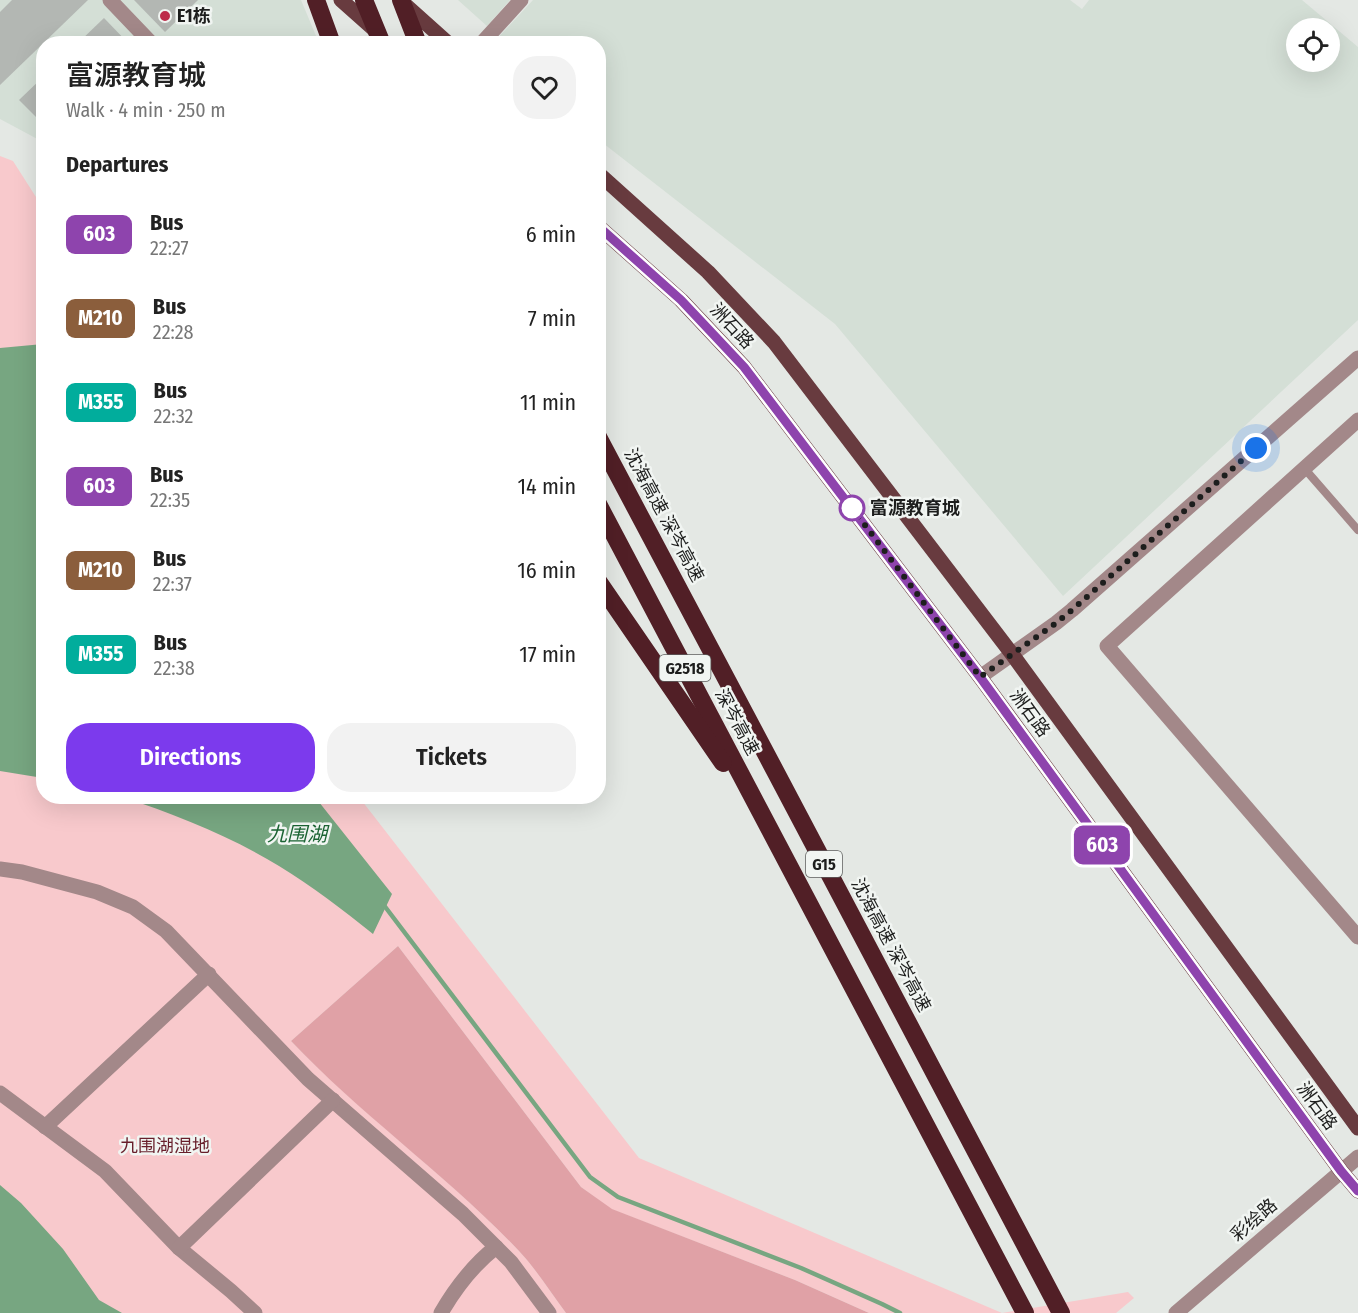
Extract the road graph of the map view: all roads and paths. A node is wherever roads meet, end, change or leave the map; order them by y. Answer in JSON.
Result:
{"nodes":[{"id":1,"x":110,"y":0,"type":"edge"},
{"id":2,"x":316,"y":0,"type":"edge"},
{"id":3,"x":341,"y":0,"type":"edge"},
{"id":4,"x":364,"y":0,"type":"edge"},
{"id":5,"x":401,"y":0,"type":"edge"},
{"id":6,"x":521,"y":0,"type":"edge"},
{"id":7,"x":144,"y":36,"type":"edge"},
{"id":8,"x":329,"y":36,"type":"edge"},
{"id":9,"x":379,"y":36,"type":"edge"},
{"id":10,"x":381,"y":36,"type":"edge"},
{"id":11,"x":415,"y":36,"type":"edge"},
{"id":12,"x":440,"y":36,"type":"edge"},
{"id":13,"x":488,"y":36,"type":"edge"},
{"id":14,"x":606,"y":180,"type":"edge"},
{"id":15,"x":606,"y":233,"type":"edge"},
{"id":16,"x":1358,"y":358,"type":"edge"},
{"id":17,"x":1358,"y":420,"type":"edge"},
{"id":18,"x":606,"y":452,"type":"edge"},
{"id":19,"x":1304,"y":468,"type":"junction"},
{"id":20,"x":606,"y":519,"type":"edge"},
{"id":21,"x":1358,"y":530,"type":"edge"},
{"id":22,"x":606,"y":593,"type":"edge"},
{"id":23,"x":1012,"y":654,"type":"junction"},
{"id":24,"x":980,"y":677,"type":"junction"},
{"id":25,"x":771,"y":832,"type":"junction"},
{"id":26,"x":0,"y":869,"type":"edge"},
{"id":27,"x":1358,"y":937,"type":"edge"},
{"id":28,"x":209,"y":974,"type":"junction"},
{"id":29,"x":0,"y":1093,"type":"edge"},
{"id":30,"x":333,"y":1100,"type":"junction"},
{"id":31,"x":45,"y":1127,"type":"junction"},
{"id":32,"x":1358,"y":1128,"type":"edge"},
{"id":33,"x":1358,"y":1157,"type":"edge"},
{"id":34,"x":1341,"y":1171,"type":"junction"},
{"id":35,"x":1358,"y":1191,"type":"edge"},
{"id":36,"x":496,"y":1247,"type":"junction"},
{"id":37,"x":178,"y":1248,"type":"junction"},
{"id":38,"x":1023,"y":1309,"type":"edge"},
{"id":39,"x":255,"y":1313,"type":"edge"},
{"id":40,"x":441,"y":1313,"type":"edge"},
{"id":41,"x":549,"y":1313,"type":"edge"},
{"id":42,"x":1061,"y":1313,"type":"edge"},
{"id":43,"x":1176,"y":1313,"type":"edge"}],
"edges":[{"from":1,"to":7,"type":"street"},
{"from":2,"to":8,"type":"highway"},
{"from":3,"to":10,"type":"main road"},
{"from":4,"to":9,"type":"highway"},
{"from":5,"to":11,"type":"highway"},
{"from":5,"to":12,"type":"main road"},
{"from":6,"to":13,"type":"street"},
{"from":14,"to":23,"type":"main road","name":"洲石路"},
{"from":15,"to":24,"type":"main road","name":"洲石路"},
{"from":16,"to":23,"type":"street"},
{"from":17,"to":19,"type":"street"},
{"from":18,"to":42,"type":"highway","name":"沈海高速 深岑高速","number":"G15"},
{"from":19,"to":21,"type":"lane"},
{"from":19,"to":27,"type":"street"},
{"from":20,"to":25,"type":"highway","name":"深岑高速","number":"G2518"},
{"from":22,"to":25,"type":"highway","number":"G15"},
{"from":23,"to":24,"type":"street"},
{"from":23,"to":32,"type":"main road","name":"洲石路"},
{"from":24,"to":34,"type":"main road","name":"洲石路"},
{"from":25,"to":38,"type":"highway","number":"G15"},
{"from":26,"to":28,"type":"street"},
{"from":28,"to":30,"type":"street"},
{"from":28,"to":31,"type":"street"},
{"from":29,"to":31,"type":"street"},
{"from":30,"to":36,"type":"street"},
{"from":30,"to":37,"type":"street"},
{"from":31,"to":37,"type":"street"},
{"from":33,"to":34,"type":"street","name":"彩绘路"},
{"from":34,"to":35,"type":"main road","name":"洲石路"},
{"from":34,"to":43,"type":"street","name":"彩绘路"},
{"from":36,"to":40,"type":"street"},
{"from":36,"to":41,"type":"street"},
{"from":37,"to":39,"type":"street"}]}
